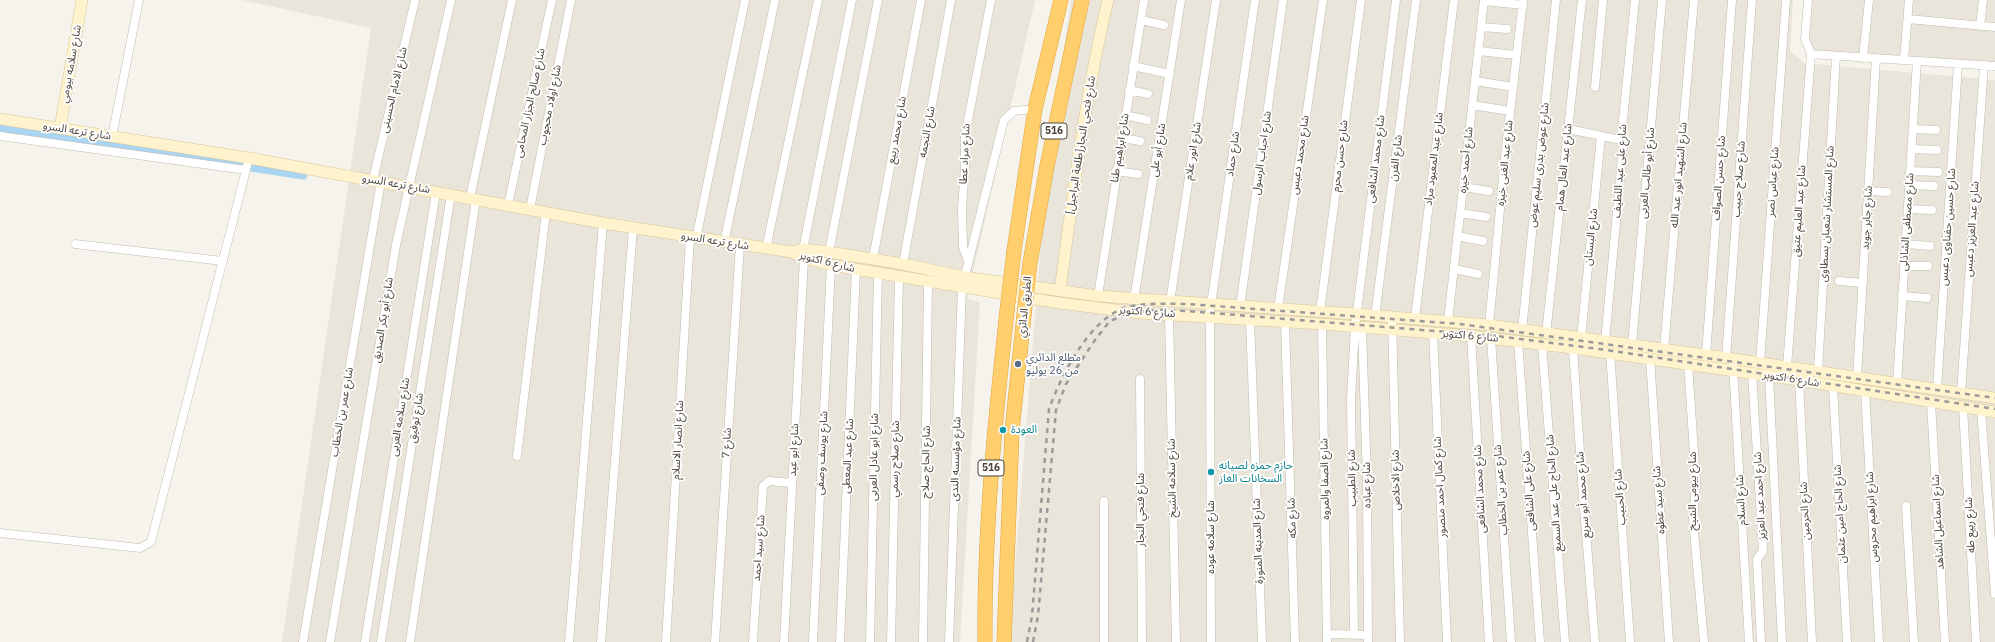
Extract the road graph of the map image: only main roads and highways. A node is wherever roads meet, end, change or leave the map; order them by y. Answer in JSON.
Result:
{"nodes":[{"id":1,"x":1061,"y":0,"type":"edge"},
{"id":2,"x":1082,"y":0,"type":"edge"},
{"id":3,"x":985,"y":625,"type":"junction"},
{"id":4,"x":982,"y":642,"type":"edge"},
{"id":5,"x":985,"y":642,"type":"edge"},
{"id":6,"x":1004,"y":642,"type":"edge"}],
"edges":[{"from":1,"to":3,"type":"highway","name":"الطريق الدائري","number":"516","bridge":true},
{"from":2,"to":6,"type":"highway","name":"الطريق الدائري","number":"516","bridge":true},
{"from":3,"to":4,"type":"highway"},
{"from":3,"to":5,"type":"highway","name":"الطريق الدائري","number":"516"}]}
